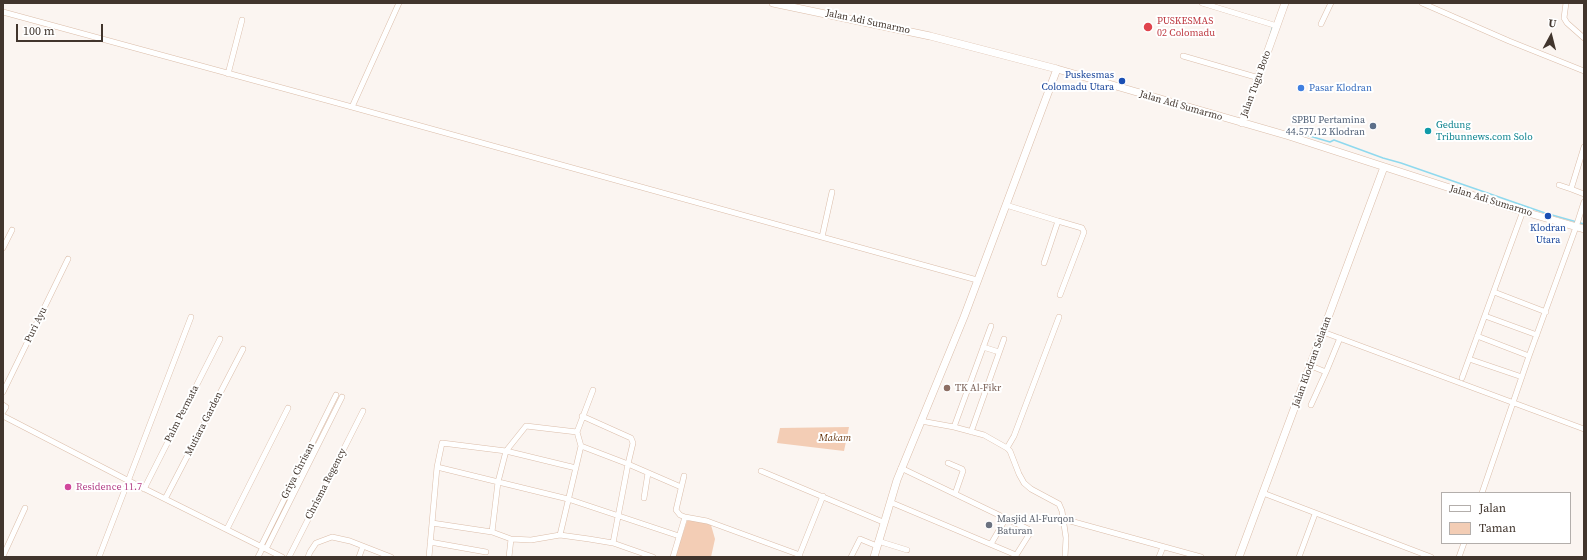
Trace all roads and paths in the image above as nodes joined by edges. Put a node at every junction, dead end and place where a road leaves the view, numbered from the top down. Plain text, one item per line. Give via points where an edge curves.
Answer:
1 (399, 3) edge
2 (773, 3) edge
3 (1202, 3) edge
4 (1285, 3) edge
5 (1330, 3) edge
6 (1422, 3) edge
7 (1566, 3) edge
8 (1428, 4) edge
9 (3, 12) edge
10 (242, 20) dead end
11 (1321, 24) dead end
12 (1274, 25) junction
13 (1584, 38) edge
14 (1183, 56) dead end
15 (1057, 69) junction
16 (1584, 71) edge
17 (228, 74) junction
18 (1259, 78) junction
19 (352, 107) junction
20 (1242, 124) junction
21 (1584, 147) edge
22 (1384, 167) junction
23 (1559, 185) dead end
24 (1571, 189) junction
25 (832, 192) dead end
26 (1584, 194) edge
27 (1584, 202) edge
28 (1006, 205) junction
29 (1523, 212) junction
30 (1058, 221) junction
31 (1579, 225) edge
32 (12, 230) dead end
33 (822, 237) junction
34 (3, 248) edge
35 (68, 259) dead end
36 (1044, 263) dead end
37 (977, 280) junction
38 (1494, 292) junction
39 (1060, 295) dead end
40 (1546, 312) junction
41 (1485, 316) junction
42 (191, 317) dead end
43 (1059, 317) dead end
44 (991, 326) dead end
45 (1323, 332) junction
46 (1537, 335) junction
47 (1477, 336) junction
48 (1340, 338) junction
49 (220, 339) dead end
50 (1004, 339) dead end
51 (983, 347) junction
52 (243, 349) dead end
53 (999, 352) junction
54 (1529, 356) junction
55 (1469, 359) junction
56 (1311, 366) junction
57 (1326, 372) junction
58 (1462, 378) dead end
59 (1522, 378) junction
60 (592, 390) dead end
61 (3, 392) edge
62 (336, 395) dead end
63 (342, 397) dead end
64 (1514, 403) junction
65 (3, 405) edge
66 (1311, 405) dead end
67 (288, 408) dead end
68 (363, 411) dead end
69 (3, 412) edge
70 (3, 416) edge
71 (582, 416) junction
72 (921, 421) junction
73 (954, 427) junction
74 (1584, 429) edge
75 (577, 432) junction
76 (971, 432) junction
77 (582, 446) junction
78 (1007, 448) junction
79 (506, 451) junction
80 (948, 463) dead end
81 (628, 464) junction
82 (437, 467) junction
83 (576, 468) junction
84 (901, 468) junction
85 (761, 471) dead end
86 (648, 473) junction
87 (684, 476) dead end
88 (129, 481) junction
89 (498, 482) junction
90 (681, 487) junction
91 (144, 489) junction
92 (1482, 492) edge
93 (955, 494) junction
94 (1264, 494) junction
95 (823, 496) junction
96 (644, 498) dead end
97 (165, 499) junction
98 (568, 499) junction
99 (890, 502) junction
100 (25, 508) dead end
101 (1315, 514) junction
102 (620, 515) junction
103 (685, 517) junction
104 (1006, 518) junction
105 (1063, 519) junction
106 (883, 522) junction
107 (432, 523) junction
108 (226, 529) junction
109 (492, 532) junction
110 (560, 535) junction
111 (679, 536) junction
112 (511, 539) junction
113 (430, 542) junction
114 (613, 543) junction
115 (878, 543) junction
116 (991, 544) junction
117 (1464, 544) edge
118 (362, 546) junction
119 (263, 547) junction
120 (1163, 547) junction
121 (907, 550) dead end
122 (486, 552) dead end
123 (379, 555) edge
124 (3, 556) edge
125 (799, 556) edge
126 (1016, 556) edge
127 (99, 557) edge
128 (258, 557) edge
129 (282, 557) edge
130 (289, 557) edge
131 (308, 557) edge
132 (360, 557) edge
133 (391, 557) edge
134 (429, 557) edge
135 (509, 557) edge
136 (653, 557) edge
137 (673, 557) edge
138 (851, 557) edge
139 (874, 557) edge
140 (1065, 557) edge
141 (1159, 557) edge
142 (1201, 557) edge
143 (1239, 557) edge
144 (1299, 557) edge
145 (1431, 557) edge
146 (1460, 557) edge

1 - 19 street
2 - 15 main road, Jalan Adi Sumarmo via 930,36
3 - 12 street
4 - 12 main road, Jalan Tugu Boto
5 - 11 street
6 - 8 street
7 - 13 street via 1564,18
8 - 16 street
9 - 17 street
10 - 17 street
12 - 18 main road, Jalan Tugu Boto via 1272,40
14 - 18 street
15 - 20 main road, Jalan Adi Sumarmo
15 - 28 main road
17 - 19 street
18 - 20 main road, Jalan Tugu Boto
19 - 33 street
20 - 22 main road, Jalan Adi Sumarmo
21 - 24 street
22 - 29 main road, Jalan Adi Sumarmo
22 - 45 main road, Jalan Klodran Selatan
23 - 24 street
24 - 26 street
25 - 33 street
27 - 31 street
28 - 30 street
28 - 37 main road
29 - 31 main road, Jalan Adi Sumarmo
29 - 38 street
30 - 36 street
30 - 39 street via 1082,228 1084,232
31 - 40 street
32 - 34 street
33 - 37 street
35 - 61 street, Puri Ayu
37 - 72 main road
38 - 40 street
38 - 41 street
40 - 46 street
41 - 46 street
41 - 47 street
42 - 88 street
43 - 78 street via 1014,436
44 - 51 street
45 - 48 street
45 - 56 main road, Jalan Klodran Selatan
46 - 54 street
47 - 54 street
47 - 55 street
48 - 57 street
48 - 64 street
49 - 91 street, Palm Permata
50 - 53 street
51 - 53 street
51 - 73 street
52 - 97 street, Mutiara Garden
53 - 76 street
54 - 59 street
55 - 58 street
55 - 59 street
56 - 57 street
56 - 94 main road, Jalan Klodran Selatan
57 - 66 street
59 - 64 street
60 - 71 street
62 - 119 street, Griya Chrisan
63 - 119 street
64 - 74 street
64 - 92 street
65 - 69 street via 6,407
67 - 108 street
68 - 130 street, Chrisma Regency
70 - 88 street
71 - 75 street
71 - 81 street via 631,438 633,443
72 - 73 street
72 - 84 main road
73 - 76 street
75 - 77 street
75 - 79 street via 526,426
76 - 78 street via 990,437
77 - 81 street
77 - 83 street
78 - 105 street via 1024,483 1031,490 1059,504
79 - 82 street via 442,443
79 - 83 street
79 - 89 street
80 - 93 street via 963,471
81 - 86 street
81 - 102 street
82 - 89 street
82 - 107 street
83 - 98 street
84 - 93 street
84 - 99 main road
85 - 95 street
86 - 90 street
86 - 96 street
87 - 90 street
88 - 91 street
88 - 127 street
89 - 98 street
89 - 109 street
90 - 103 street via 676,510
91 - 97 street
93 - 104 street
94 - 101 street
94 - 143 main road, Jalan Klodran Selatan
95 - 106 street
95 - 125 street
97 - 108 street
98 - 102 street
98 - 110 street
99 - 106 main road
99 - 116 street
100 - 124 street
101 - 144 street
101 - 145 street
102 - 111 street
102 - 114 street
103 - 111 street
103 - 125 street via 707,521
104 - 116 street
104 - 126 street via 1030,531
105 - 120 street
105 - 140 street
106 - 115 main road
107 - 109 street
107 - 113 street
108 - 119 street
109 - 112 street
110 - 112 street via 536,540
110 - 114 street
111 - 137 street
112 - 135 street
113 - 122 street
113 - 134 street
114 - 136 street
115 - 121 street
115 - 138 street via 861,539
115 - 139 main road
116 - 126 street
117 - 146 street
118 - 123 street
118 - 131 street via 338,538 328,538 316,543
118 - 132 street
119 - 128 street
119 - 129 street
120 - 141 street
120 - 142 street
123 - 133 street

